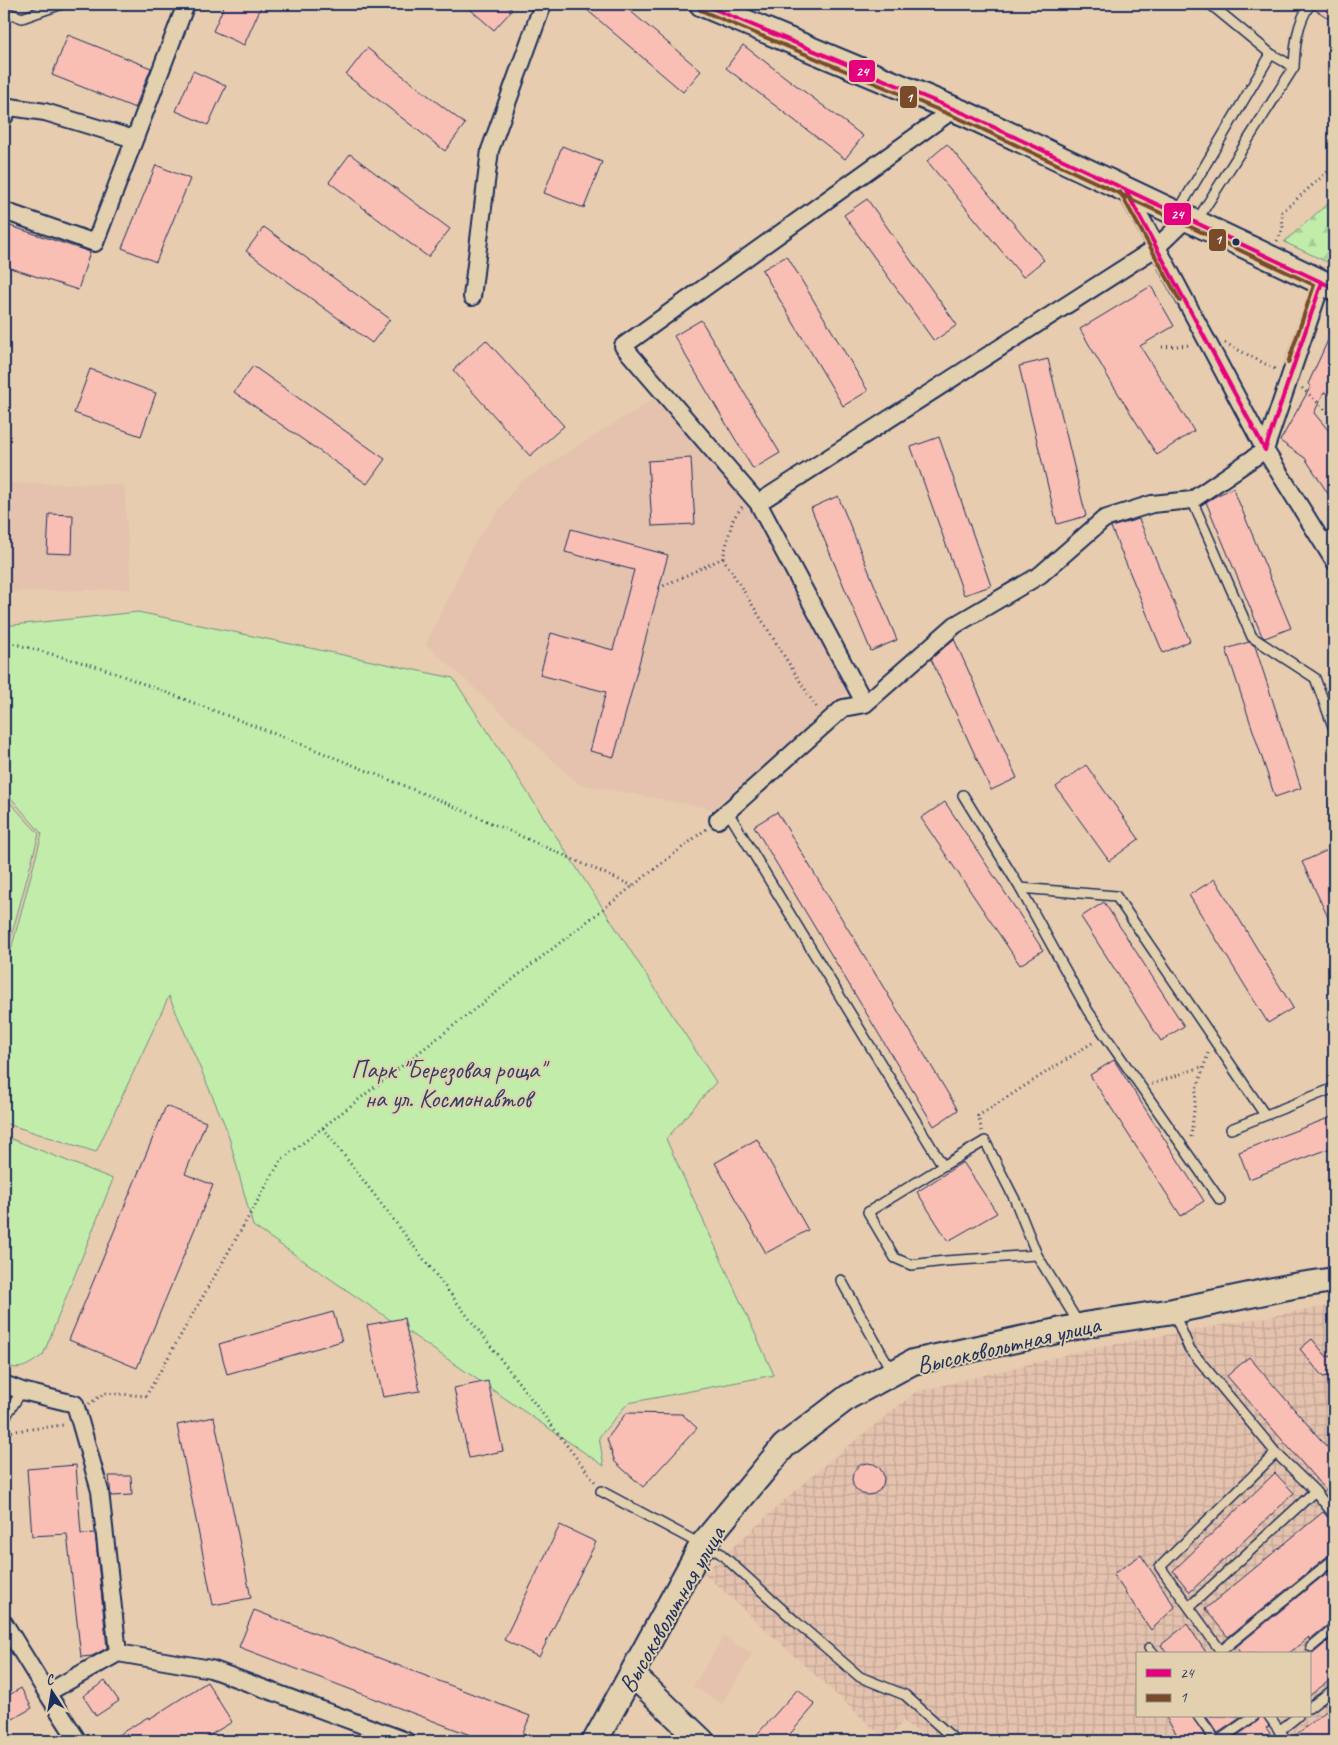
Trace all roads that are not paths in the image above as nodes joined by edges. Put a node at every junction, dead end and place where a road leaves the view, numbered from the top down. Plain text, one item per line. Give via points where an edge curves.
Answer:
1 (62, 4) edge
2 (186, 4) edge
3 (543, 4) edge
4 (702, 4) edge
5 (1210, 4) edge
6 (1310, 4) edge
7 (4, 10) edge
8 (1271, 54) junction
9 (1294, 68) junction
10 (954, 109) junction
11 (4, 117) edge
12 (134, 139) junction
13 (1125, 190) junction
14 (4, 211) edge
15 (1187, 218) junction
16 (1157, 247) junction
17 (1328, 285) edge
18 (472, 297) dead end
19 (1265, 450) junction
20 (1192, 500) junction
21 (758, 503) junction
22 (1328, 536) edge
23 (1334, 561) edge
24 (865, 704) junction
25 (1334, 729) edge
26 (962, 795) dead end
27 (723, 816) joint
28 (1020, 888) junction
29 (1334, 1088) edge
30 (1265, 1115) junction
31 (1231, 1129) dead end
32 (943, 1166) junction
33 (1220, 1200) dead end
34 (1037, 1255) junction
35 (841, 1280) dead end
36 (1334, 1280) edge
37 (1173, 1311) junction
38 (1080, 1326) junction
39 (892, 1373) junction
40 (4, 1384) edge
41 (22, 1391) junction
42 (4, 1419) edge
43 (1276, 1453) junction
44 (601, 1490) road end
45 (1314, 1491) junction
46 (1334, 1515) edge
47 (702, 1545) junction
48 (1334, 1559) edge
49 (1189, 1608) junction
50 (4, 1623) edge
51 (1334, 1628) edge
52 (1311, 1647) dead end
53 (1222, 1652) edge
54 (118, 1653) junction
55 (632, 1674) junction
56 (1334, 1689) edge
57 (46, 1694) junction
58 (1310, 1707) edge
59 (1200, 1718) edge
60 (1251, 1718) edge
61 (1270, 1718) edge
62 (1295, 1718) edge
63 (1279, 1731) junction
64 (398, 1740) edge
65 (78, 1741) edge
66 (595, 1741) edge
67 (702, 1741) edge
68 (956, 1741) edge
69 (1217, 1741) edge
70 (1287, 1741) edge

1 - 7 lane via 22,18
2 - 12 street
3 - 18 street via 490,150
4 - 10 main road
5 - 8 lane
6 - 9 lane via 1301,17
8 - 9 lane
8 - 15 lane
9 - 15 lane
10 - 13 main road
10 - 21 street via 623,346
11 - 12 street via 10,107 36,111
12 - 14 street via 95,243
13 - 15 main road
13 - 16 street
15 - 16 street
15 - 17 main road
16 - 19 street
16 - 21 street
17 - 19 street via 1290,377
19 - 20 street
19 - 22 street
20 - 24 street via 1152,504 1104,519 1040,575 955,625
20 - 25 lane via 1252,637 1315,678
21 - 24 street
22 - 23 street
24 - 27 street via 843,708
26 - 28 lane
27 - 32 lane
28 - 30 lane via 1116,896
28 - 33 lane via 1088,1011
29 - 30 lane
30 - 31 lane
32 - 34 lane via 985,1141 1015,1200
32 - 34 lane via 868,1212 895,1258 912,1265
34 - 38 lane
35 - 39 lane
36 - 37 main road, Высоковольтная улица
37 - 38 main road, Высоковольтная улица
37 - 43 lane via 1189,1348
38 - 39 main road, Высоковольтная улица via 913,1362
39 - 47 main road, Высоковольтная улица via 848,1397 784,1446
40 - 41 street
41 - 42 lane
41 - 54 street via 74,1404 100,1492
43 - 45 lane
43 - 49 lane via 1160,1567
44 - 47 lane
45 - 46 lane
45 - 49 lane
47 - 55 main road, Высоковольтная улица
47 - 68 lane via 720,1553 860,1677 905,1695
48 - 53 lane
49 - 53 lane
50 - 57 street
51 - 52 lane
54 - 57 street
54 - 64 street via 211,1669
55 - 66 main road, Высоковольтная улица
55 - 67 main road
56 - 58 lane
57 - 65 street
59 - 69 lane
60 - 69 lane
61 - 63 lane
62 - 63 lane
63 - 70 lane

